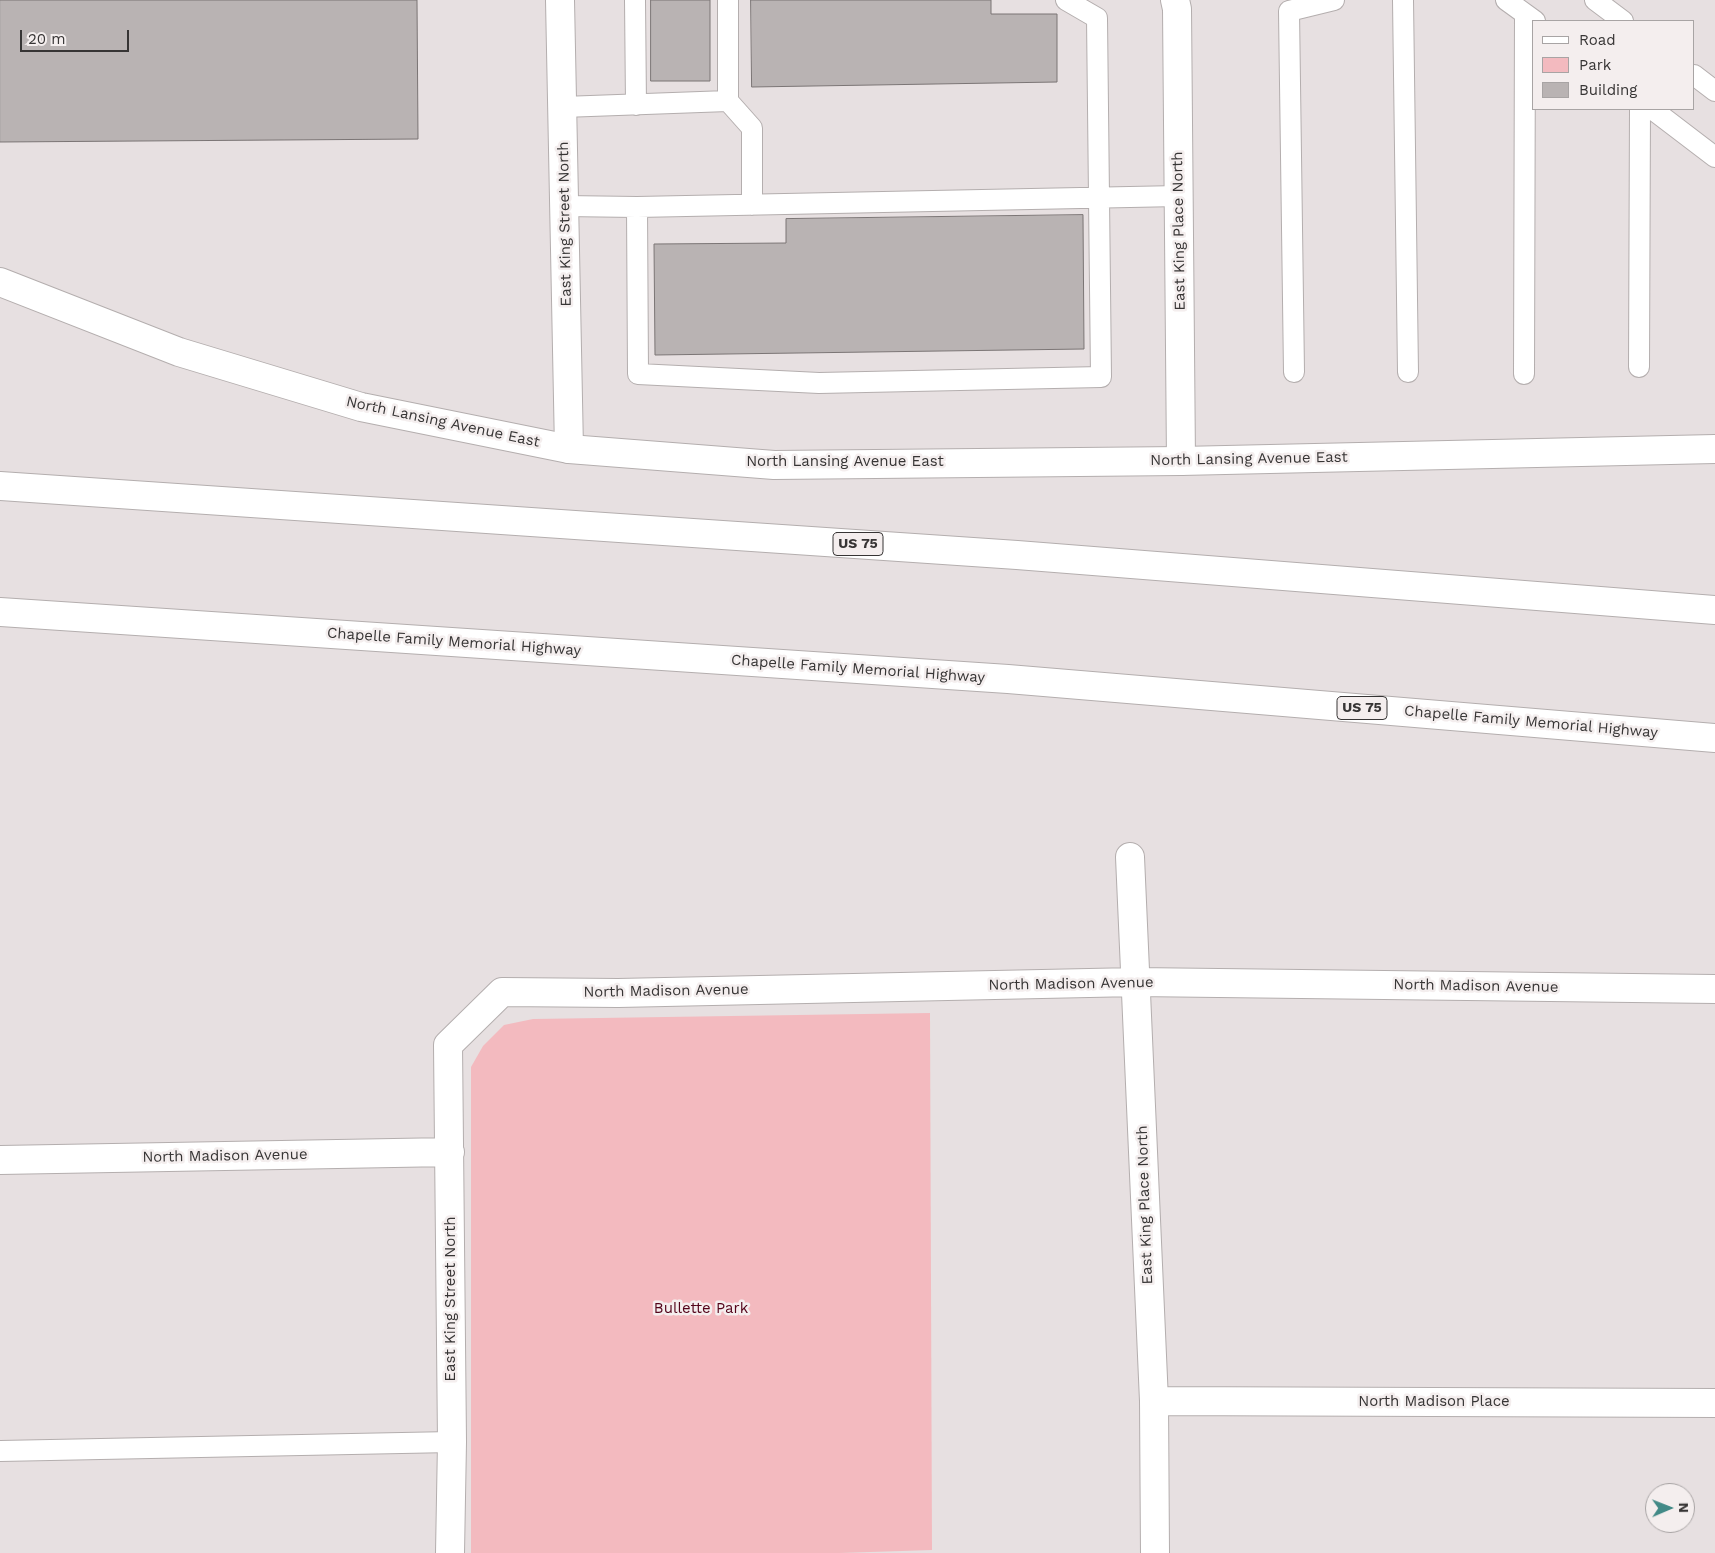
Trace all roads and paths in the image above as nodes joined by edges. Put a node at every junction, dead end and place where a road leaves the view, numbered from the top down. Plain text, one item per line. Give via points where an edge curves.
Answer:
1 (560, 0) edge
2 (635, 0) edge
3 (728, 0) edge
4 (1066, 0) edge
5 (1176, 0) edge
6 (1334, 0) edge
7 (1403, 0) edge
8 (1506, 0) edge
9 (1595, 0) edge
10 (1530, 18) edge
11 (1622, 20) edge
12 (1695, 76) edge
13 (1715, 91) edge
14 (728, 101) junction
15 (636, 105) junction
16 (563, 107) junction
17 (1640, 110) edge
18 (1653, 110) edge
19 (1715, 156) edge
20 (1179, 196) junction
21 (1099, 199) junction
22 (752, 205) junction
23 (564, 206) junction
24 (637, 207) junction
25 (0, 282) edge
26 (1639, 367) dead end
27 (1294, 372) dead end
28 (1408, 372) dead end
29 (1524, 374) dead end
30 (569, 449) junction
31 (1715, 449) edge
32 (1182, 461) junction
33 (0, 486) edge
34 (1715, 610) edge
35 (0, 612) edge
36 (1715, 738) edge
37 (1130, 857) dead end
38 (1136, 982) junction
39 (1715, 989) edge
40 (448, 1045) joint
41 (450, 1152) junction
42 (0, 1160) edge
43 (1154, 1401) junction
44 (1715, 1403) edge
45 (452, 1442) junction
46 (0, 1451) edge
47 (450, 1553) edge
48 (1156, 1553) edge

1 - 16 main road, East King Street North
2 - 15 lane
3 - 14 lane
4 - 21 lane via 1097,18
5 - 20 main road, East King Place North
6 - 27 lane via 1289,11
7 - 28 lane
8 - 10 lane
9 - 11 lane
10 - 29 lane
12 - 13 lane
14 - 15 lane
14 - 22 lane via 752,128
15 - 16 lane
16 - 23 main road, East King Street North
17 - 26 lane
18 - 19 lane
20 - 21 lane
20 - 32 main road, East King Place North
21 - 22 lane
21 - 24 lane via 1100,377 819,383 638,374
22 - 24 lane
23 - 24 lane
23 - 30 main road, East King Street North
25 - 30 main road, North Lansing Avenue East via 179,352 352,404
30 - 32 main road, North Lansing Avenue East via 774,464
31 - 32 main road, North Lansing Avenue East
33 - 34 main road, US 75 via 1018,555
35 - 36 main road, Chapelle Family Memorial Highway / US 75 via 1008,679
37 - 38 main road, East King Place North
38 - 39 main road, North Madison Avenue
38 - 40 main road, North Madison Avenue via 628,993 502,992
38 - 43 main road, East King Place North
40 - 41 main road, East King Street North
41 - 42 main road, North Madison Avenue
41 - 45 main road, East King Street North
43 - 44 main road, North Madison Place
43 - 48 main road, East King Place North
45 - 46 lane
45 - 47 main road, East King Street North

